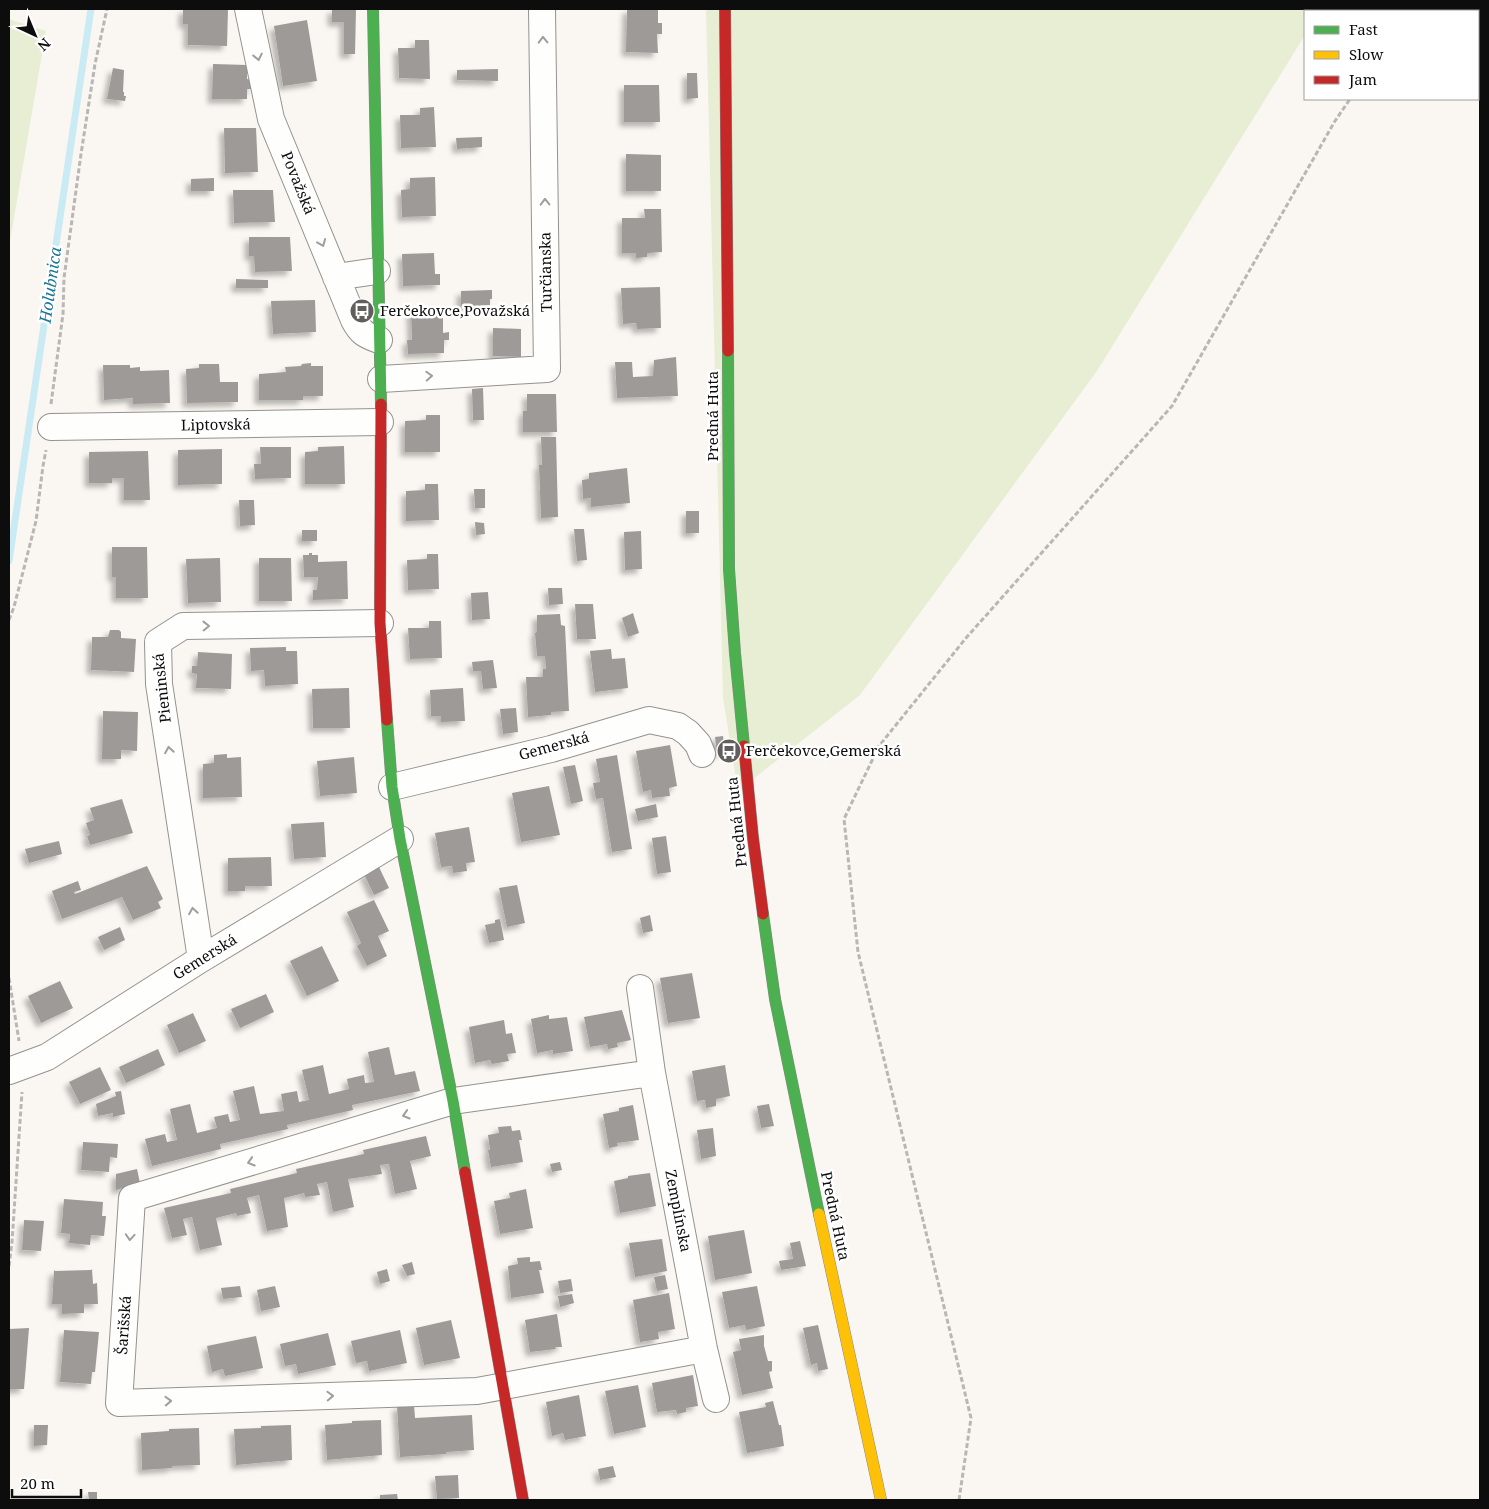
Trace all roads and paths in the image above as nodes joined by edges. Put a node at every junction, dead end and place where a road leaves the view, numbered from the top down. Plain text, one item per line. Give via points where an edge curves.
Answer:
1 (107, 9) edge
2 (248, 9) edge
3 (373, 9) edge
4 (542, 9) edge
5 (725, 9) edge
6 (1349, 100) edge
7 (377, 271) junction
8 (336, 277) junction
9 (379, 340) junction
10 (381, 379) junction
11 (380, 422) junction
12 (51, 427) junction
13 (9, 620) edge
14 (380, 623) junction
15 (702, 754) dead end
16 (392, 787) junction
17 (400, 839) junction
18 (201, 959) junction
19 (9, 978) edge
20 (640, 988) dead end
21 (16, 1068) edge
22 (652, 1073) junction
23 (453, 1101) junction
24 (9, 1266) edge
25 (704, 1349) junction
26 (503, 1387) junction
27 (716, 1399) dead end
28 (523, 1500) edge
29 (881, 1500) edge
30 (959, 1500) edge

1 - 12 path via 95,64 64,278 63,314 50,408
2 -> 8 street, Považská via 271,119
3 - 7 street
10 -> 4 street, Turčianska via 547,369
5 - 29 street, Predná Huta via 729,569 753,838 775,999
6 - 30 path via 1172,406 966,638 879,746 844,819 858,952 971,1418
7 - 8 street
7 - 9 street
8 - 9 street, Považská via 359,330
9 - 10 street
10 - 11 street
11 - 12 street, Liptovská
11 - 14 street
12 - 13 path via 36,521
14 - 16 street
18 -> 14 street, Pieninská via 159,684 158,642 183,626
15 - 16 street, Gemerská via 688,732 678,726 649,720
16 - 17 street
17 - 18 street, Gemerská
17 - 23 street
18 - 21 street, Gemerská via 47,1057
19 - 21 path via 16,1027
20 - 22 street, Zemplínska
21 - 24 path via 20,1106
22 - 23 street
22 - 25 street, Zemplínska
23 - 26 street
23 -> 26 street, Šarišská via 132,1198 119,1403 477,1391
25 - 26 street
25 - 27 street, Zemplínska
26 - 28 street

